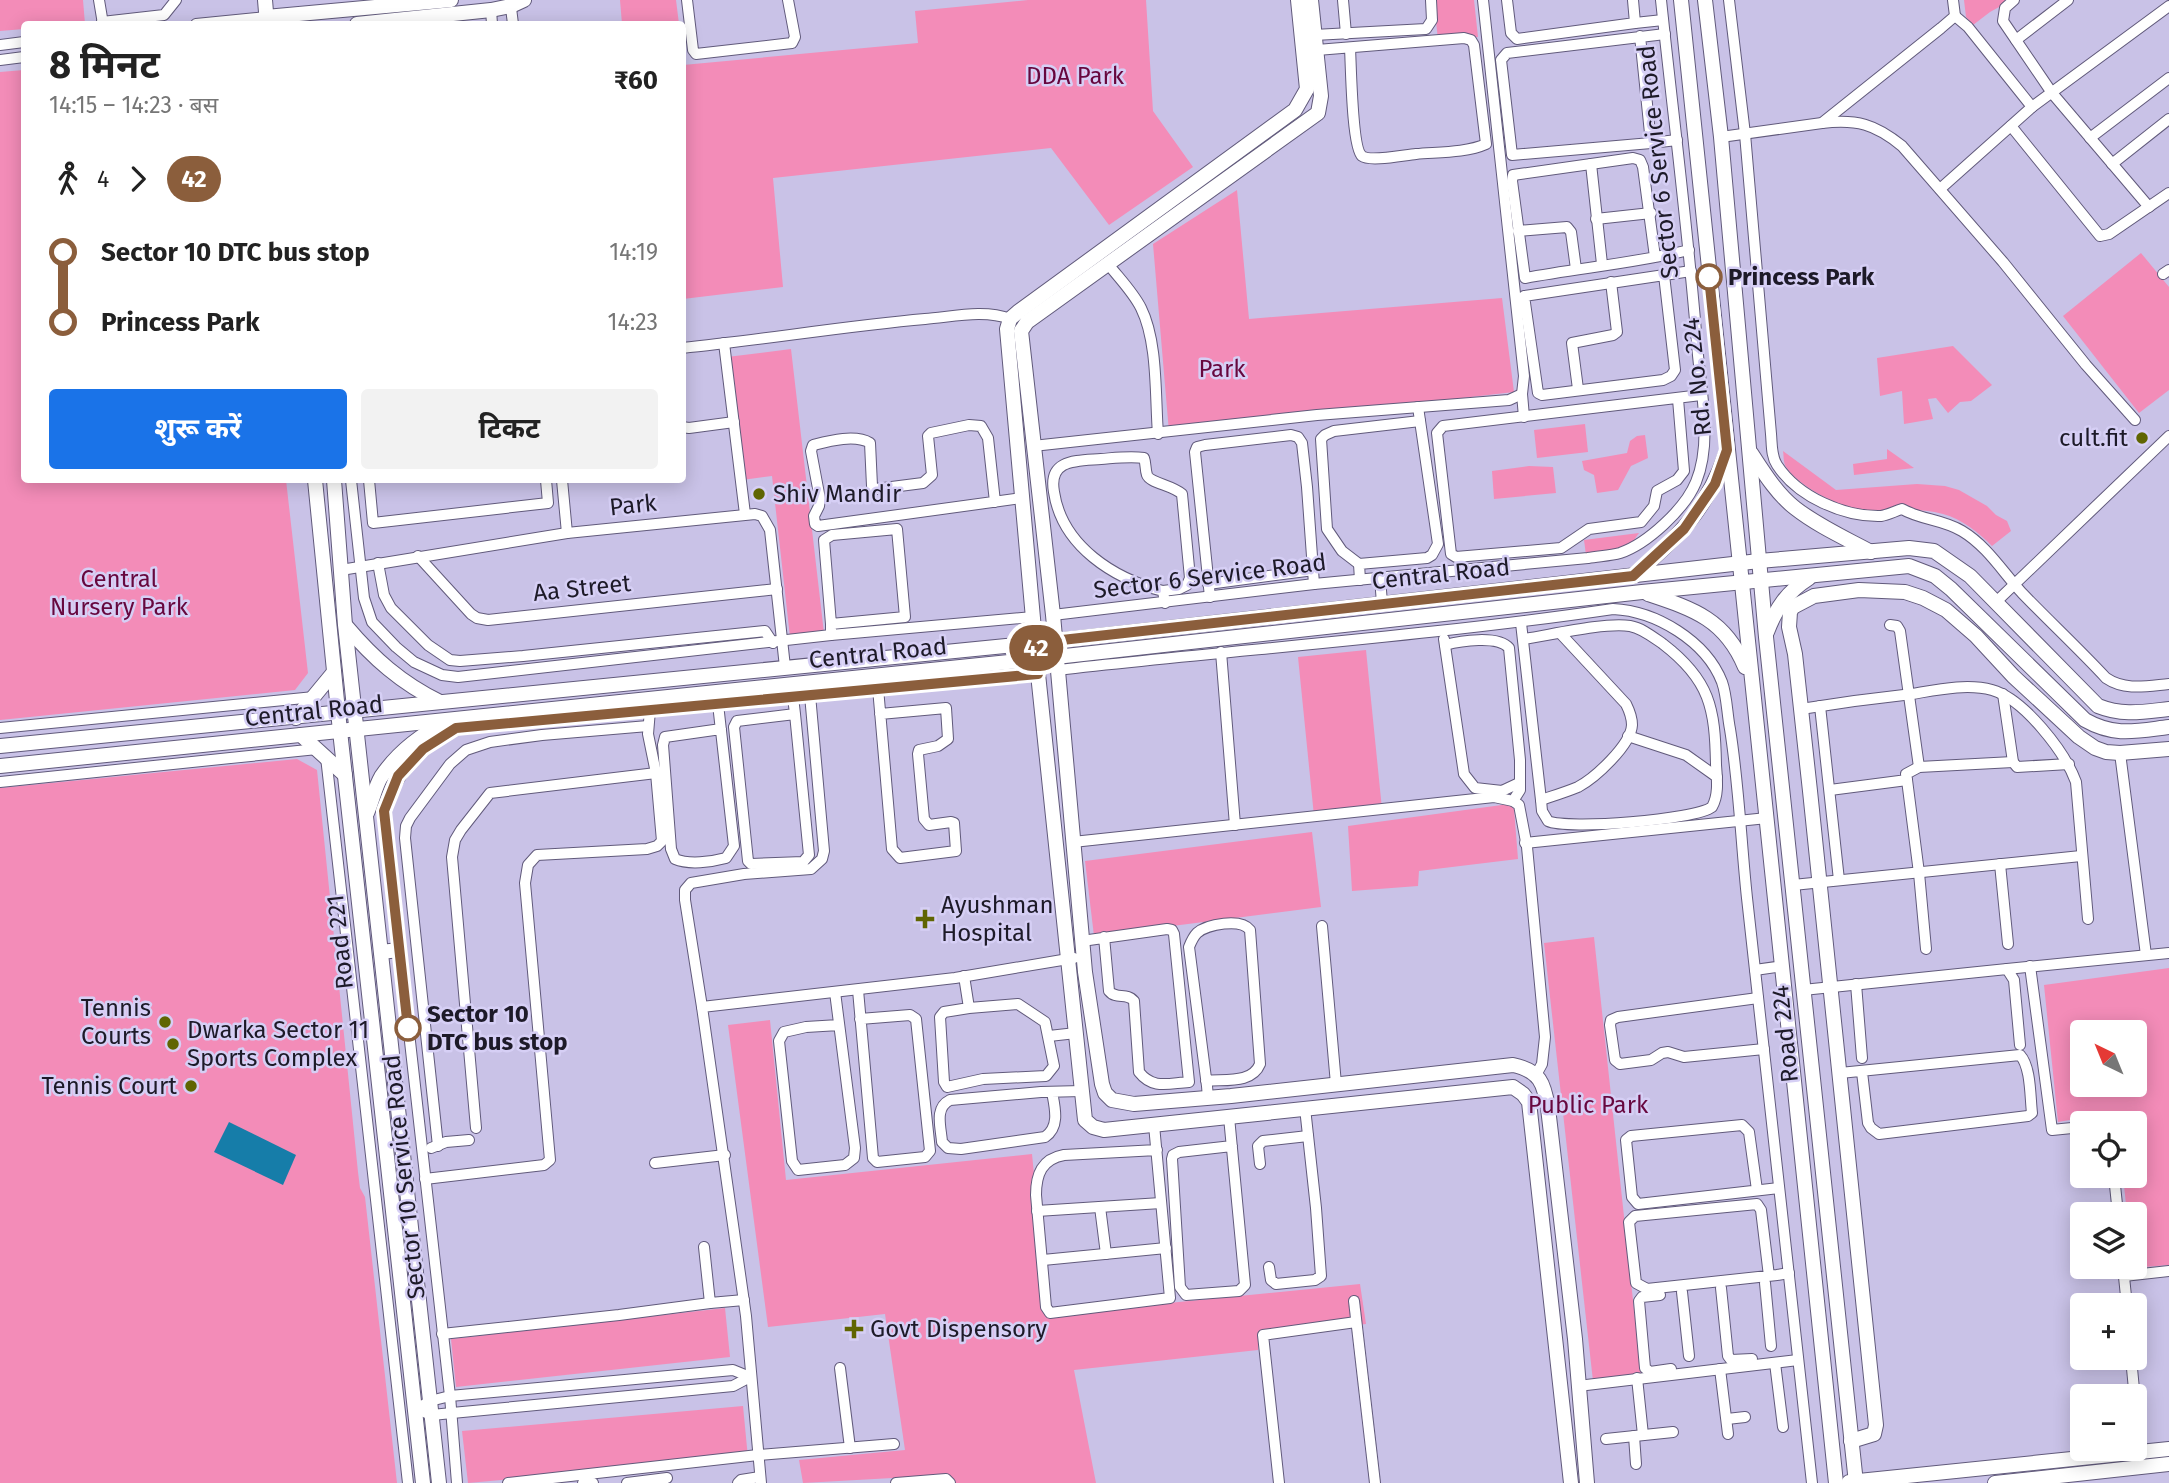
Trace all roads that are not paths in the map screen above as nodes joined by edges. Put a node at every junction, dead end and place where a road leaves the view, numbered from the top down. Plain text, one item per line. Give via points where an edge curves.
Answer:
1 (99, 0) edge
2 (176, 0) edge
3 (265, 0) edge
4 (282, 0) edge
5 (452, 0) edge
6 (687, 0) edge
7 (788, 0) edge
8 (1298, 0) edge
9 (1311, 0) edge
10 (1343, 0) edge
11 (1431, 0) edge
12 (1483, 0) edge
13 (1507, 0) edge
14 (1633, 0) edge
15 (1661, 0) edge
16 (1681, 0) edge
17 (1705, 0) edge
18 (1729, 0) edge
19 (1953, 0) edge
20 (2014, 0) edge
21 (2068, 0) edge
22 (515, 2) edge
23 (2169, 6) edge
24 (299, 7) edge
25 (1955, 16) junction
26 (491, 17) edge
27 (284, 20) edge
28 (1663, 20) junction
29 (103, 21) edge
30 (118, 21) edge
31 (267, 21) edge
32 (414, 21) edge
33 (513, 21) edge
34 (1635, 23) junction
35 (1346, 34) junction
36 (1665, 34) junction
37 (1314, 35) junction
38 (1640, 36) junction
39 (2016, 40) junction
40 (21, 42) edge
41 (0, 44) edge
42 (1350, 48) junction
43 (1317, 50) junction
44 (21, 57) edge
45 (0, 60) edge
46 (2169, 78) edge
47 (2052, 93) junction
48 (2032, 107) junction
49 (2169, 119) edge
50 (1822, 123) junction
51 (2011, 126) junction
52 (1745, 134) junction
53 (1721, 137) junction
54 (2090, 138) junction
55 (1677, 140) junction
56 (1651, 143) junction
57 (1591, 164) junction
58 (2112, 164) junction
59 (1940, 189) junction
60 (2169, 192) edge
61 (2149, 207) junction
62 (1651, 213) junction
63 (1596, 219) junction
64 (1518, 231) junction
65 (1689, 250) junction
66 (1655, 257) junction
67 (1108, 264) junction
68 (1602, 264) junction
69 (1576, 268) junction
70 (1691, 271) junction
71 (1664, 275) junction
72 (1519, 279) junction
73 (1611, 282) junction
74 (1520, 297) junction
75 (1010, 320) junction
76 (724, 343) junction
77 (686, 348) edge
78 (1578, 389) junction
79 (1522, 394) junction
80 (1701, 395) junction
81 (1678, 399) junction
82 (1419, 407) junction
83 (1524, 416) junction
84 (2134, 420) dead end
85 (1420, 421) junction
86 (734, 422) junction
87 (686, 428) edge
88 (1158, 434) junction
89 (2169, 436) edge
90 (1033, 446) junction
91 (1749, 449) junction
92 (1727, 450) junction
93 (314, 483) edge
94 (334, 483) edge
95 (351, 483) edge
96 (369, 483) edge
97 (546, 483) edge
98 (562, 483) edge
99 (1021, 498) junction
100 (995, 502) junction
101 (745, 514) junction
102 (567, 533) junction
103 (1871, 552) junction
104 (418, 556) junction
105 (1456, 557) junction
106 (1759, 561) junction
107 (378, 563) junction
108 (1359, 564) junction
109 (1740, 564) junction
110 (360, 565) junction
111 (341, 570) junction
112 (1314, 570) junction
113 (1457, 570) junction
114 (1633, 576) junction
115 (1813, 576) junction
116 (1380, 578) junction
117 (1360, 580) junction
118 (1760, 581) junction
119 (1741, 583) junction
120 (2014, 583) junction
121 (1208, 584) junction
122 (1314, 584) junction
123 (777, 589) junction
124 (1642, 592) junction
125 (1164, 597) junction
126 (1210, 597) junction
127 (1996, 602) junction
128 (1382, 603) junction
129 (1053, 615) junction
130 (905, 617) junction
131 (1033, 617) junction
132 (1521, 622) junction
133 (345, 625) junction
134 (1890, 625) dead end
135 (831, 629) junction
136 (906, 630) junction
137 (1374, 630) junction
138 (1442, 630) junction
139 (1560, 633) junction
140 (1766, 637) junction
141 (1524, 639) junction
142 (1055, 641) junction
143 (778, 642) junction
144 (1035, 643) junction
145 (1445, 645) junction
146 (1221, 652) junction
147 (554, 653) junction
148 (1795, 654) junction
149 (1768, 657) junction
150 (1057, 664) junction
151 (1037, 666) junction
152 (555, 667) junction
153 (785, 667) junction
154 (334, 672) junction
155 (1751, 681) junction
156 (2169, 684) edge
157 (878, 688) junction
158 (557, 690) junction
159 (1910, 694) junction
160 (2003, 694) junction
161 (810, 695) junction
162 (314, 697) junction
163 (793, 697) junction
164 (2063, 698) junction
165 (440, 702) junction
166 (718, 704) junction
167 (1820, 706) junction
168 (1801, 709) junction
169 (2169, 709) edge
170 (650, 710) junction
171 (2050, 710) junction
172 (579, 711) junction
173 (356, 712) junction
174 (338, 714) junction
175 (795, 714) junction
176 (880, 714) junction
177 (296, 718) junction
178 (452, 719) junction
179 (2036, 724) junction
180 (648, 726) junction
181 (2169, 727) edge
182 (0, 728) edge
183 (721, 729) junction
184 (358, 730) junction
185 (340, 731) junction
186 (301, 735) junction
187 (1628, 736) junction
188 (0, 746) edge
189 (2169, 749) edge
190 (321, 753) junction
191 (2120, 754) junction
192 (2013, 762) junction
193 (2069, 764) junction
194 (0, 766) edge
195 (1919, 767) junction
196 (656, 773) junction
197 (345, 775) junction
198 (1717, 777) junction
199 (1907, 780) junction
200 (0, 782) edge
201 (1519, 783) junction
202 (1830, 790) junction
203 (1738, 796) junction
204 (1716, 797) junction
205 (1541, 800) junction
206 (1513, 801) junction
207 (366, 817) junction
208 (1768, 818) junction
209 (1740, 821) junction
210 (1235, 825) junction
211 (1073, 842) junction
212 (1525, 843) junction
213 (2081, 856) junction
214 (2000, 864) junction
215 (1919, 873) junction
216 (1839, 880) junction
217 (1819, 882) junction
218 (1793, 886) junction
219 (2088, 919) dead end
220 (1322, 926) dead end
221 (1104, 937) junction
222 (1082, 941) junction
223 (2008, 944) dead end
224 (1926, 949) dead end
225 (400, 950) junction
226 (381, 952) junction
227 (2169, 953) edge
228 (2147, 955) junction
229 (1083, 956) junction
230 (1068, 959) junction
231 (1783, 966) junction
232 (2030, 966) junction
233 (2007, 969) junction
234 (1755, 970) junction
235 (964, 976) junction
236 (1856, 984) junction
237 (1830, 987) junction
238 (858, 990) junction
239 (1803, 990) junction
240 (835, 992) junction
241 (1758, 998) junction
242 (369, 999) junction
243 (353, 1000) junction
244 (702, 1007) junction
245 (969, 1008) junction
246 (860, 1019) junction
247 (839, 1025) junction
248 (1076, 1033) junction
249 (1049, 1036) junction
250 (1764, 1049) junction
251 (2021, 1051) junction
252 (2043, 1052) junction
253 (1862, 1058) dead end
254 (1862, 1072) junction
255 (1840, 1073) junction
256 (1536, 1075) junction
257 (1206, 1081) junction
258 (1189, 1082) junction
259 (1336, 1084) junction
260 (1082, 1091) junction
261 (1052, 1092) junction
262 (1208, 1098) junction
263 (1192, 1099) junction
264 (1305, 1108) junction
265 (1229, 1117) junction
266 (1154, 1125) junction
267 (476, 1128) dead end
268 (2070, 1128) edge
269 (1308, 1136) junction
270 (469, 1140) dead end
271 (438, 1146) junction
272 (1232, 1146) junction
273 (1157, 1150) junction
274 (422, 1151) junction
275 (725, 1155) junction
276 (655, 1163) dead end
277 (1260, 1164) dead end
278 (425, 1180) junction
279 (1779, 1188) junction
280 (1757, 1189) junction
281 (1161, 1203) junction
282 (1100, 1207) junction
283 (1037, 1211) junction
284 (704, 1247) dead end
285 (1166, 1248) junction
286 (1106, 1254) junction
287 (1043, 1260) junction
288 (1269, 1267) dead end
289 (2147, 1271) edge
290 (2169, 1271) edge
291 (1789, 1277) junction
292 (1767, 1279) junction
293 (1721, 1288) junction
294 (1682, 1292) junction
295 (744, 1300) junction
296 (1354, 1301) dead end
297 (710, 1303) junction
298 (1356, 1322) junction
299 (442, 1334) junction
300 (1770, 1346) dead end
301 (1689, 1356) dead end
302 (1762, 1359) dead end
303 (1798, 1360) junction
304 (1775, 1363) junction
305 (840, 1368) dead end
306 (1671, 1369) dead end
307 (1720, 1369) junction
308 (750, 1377) junction
309 (1637, 1378) junction
310 (1578, 1386) junction
311 (450, 1396) junction
312 (431, 1408) junction
313 (415, 1410) junction
314 (452, 1413) junction
315 (1745, 1417) dead end
316 (1727, 1419) junction
317 (1783, 1427) dead end
318 (1673, 1432) dead end
319 (1728, 1434) dead end
320 (1638, 1435) junction
321 (1606, 1439) dead end
322 (1851, 1441) junction
323 (894, 1444) dead end
324 (850, 1448) junction
325 (2169, 1449) edge
326 (2147, 1451) edge
327 (758, 1455) junction
328 (2070, 1460) edge
329 (1636, 1464) dead end
330 (2169, 1464) edge
331 (606, 1477) edge
332 (667, 1478) dead end
333 (761, 1480) edge
334 (912, 1482) edge
335 (408, 1483) edge
336 (423, 1483) edge
337 (439, 1483) edge
338 (457, 1483) edge
339 (508, 1483) edge
340 (583, 1483) edge
341 (593, 1483) edge
342 (627, 1483) edge
343 (738, 1483) edge
344 (896, 1483) edge
345 (950, 1483) edge
346 (1279, 1483) edge
347 (1375, 1483) edge
348 (1572, 1483) edge
349 (1587, 1483) edge
350 (1812, 1483) edge
351 (1836, 1483) edge
352 (1852, 1483) edge
353 (1995, 1483) edge

1 - 29 street
2 - 30 street via 164,15
3 - 31 main road
4 - 27 main road
5 - 24 main road
6 - 7 street via 696,54 792,43 795,37
8 - 75 main road via 1307,89 1295,110
9 - 37 main road
10 - 35 street
11 - 35 street via 1432,20 1426,29
12 - 72 street
13 - 34 street via 1511,33 1517,39
14 - 34 street
15 - 28 street, Sector 6 Service Road
16 - 92 main road, Rd. No. 224
17 - 53 main road, Rd. No. 224
18 - 52 street
19 - 25 street
20 - 39 street via 2005,9 2003,21
21 - 39 street
22 - 26 main road
22 - 33 street
23 - 47 street
24 - 27 main road
25 - 48 street
25 - 50 street
26 - 32 main road
27 - 31 main road
28 - 34 street
28 - 36 street, Sector 6 Service Road
35 - 37 street
36 - 38 street
36 - 55 street, Sector 6 Service Road
37 - 43 main road
38 - 56 street
38 - 56 street via 1503,56 1510,151 1514,156
39 - 47 street
40 - 41 street
42 - 42 street via 1471,40 1486,144 1392,157 1361,155 1354,134
42 - 43 street
43 - 67 main road via 1318,113
44 - 45 street
46 - 54 street
47 - 48 street
47 - 54 street
48 - 51 street
49 - 58 street
50 - 52 street
50 - 59 street via 1851,121 1886,133
51 - 59 street
51 - 61 street via 2100,236
52 - 53 street
52 - 120 street via 1770,434 1778,466 1806,493 1845,512 1884,516 1902,509 1961,531 1993,557
53 - 91 main road, Rd. No. 224
54 - 58 street
55 - 56 street
55 - 65 street, Sector 6 Service Road
57 - 62 street via 1640,160
57 - 63 street
57 - 64 street via 1513,175
58 - 61 street
59 - 84 street
60 - 61 street
62 - 63 street
62 - 66 street
63 - 68 street
64 - 69 street via 1567,227
64 - 72 street
65 - 66 street
65 - 70 street, Sector 6 Service Road
66 - 68 street
67 - 88 street via 1139,304 1147,325
67 - 90 main road via 1021,331
68 - 69 street
69 - 72 street
70 - 71 street
70 - 80 street, Sector 6 Service Road
71 - 73 street
71 - 78 street via 1675,370 1671,376
72 - 74 street
73 - 74 street
73 - 78 street via 1617,332 1572,343
74 - 78 street via 1535,389 1542,395
74 - 79 street
75 - 76 street via 992,314 961,316
75 - 99 main road via 1006,329
76 - 77 street
76 - 86 street
79 - 82 street via 1509,400
79 - 83 street
80 - 81 street
80 - 113 street, Sector 6 Service Road via 1703,456 1696,483 1682,504 1642,543 1588,558
81 - 83 street
81 - 105 street via 1684,471 1657,491 1654,506 1641,522 1589,529 1561,548
82 - 85 street
82 - 88 street
83 - 105 street via 1438,429 1451,554
85 - 108 street via 1438,544 1427,558
85 - 108 street via 1334,431 1321,439 1327,528 1342,551
86 - 87 street
86 - 101 street
88 - 90 street
89 - 120 street
90 - 129 main road
91 - 103 main road via 1769,481 1794,508
91 - 106 main road, Rd. No. 224
92 - 109 main road, Rd. No. 224
92 - 114 main road via 1715,484 1684,529
93 - 154 main road, Road 221
94 - 111 main road, Road 221
95 - 110 street
96 - 97 street via 373,523 548,503
98 - 102 street
99 - 100 street
99 - 131 main road
100 - 100 street via 818,526 814,516 820,499 811,451 813,445 830,441 863,439 872,450 872,486 876,489 923,483 932,475 931,433 981,426 988,438
101 - 102 street, Park
101 - 123 street via 762,516 771,530
102 - 104 street, Park
103 - 106 main road, Central Road
103 - 127 main road, Central Road via 1934,551 1970,576
104 - 107 street, Park
104 - 123 street, Aa Street via 471,614 488,620
105 - 113 street
106 - 109 main road, Central Road
106 - 118 main road, Rd. No. 224
107 - 110 street, Park
107 - 147 street via 391,608 443,657 460,661
108 - 117 street
109 - 114 main road, Central Road
109 - 119 main road, Rd. No. 224
110 - 111 street, Park
110 - 152 street via 372,622 426,670 458,677
111 - 133 main road, Road 221
112 - 121 street
112 - 121 street via 1298,437 1205,445 1195,452
112 - 122 street
113 - 116 street, Sector 6 Service Road
114 - 128 main road, Central Road
115 - 118 main road, Central Road
115 - 140 main road via 1788,593
115 - 164 main road, Central Road via 1909,566 1935,576
116 - 117 street, Sector 6 Service Road
116 - 128 street
117 - 122 street, Sector 6 Service Road
118 - 119 main road, Central Road
118 - 140 main road, Road 224
119 - 124 main road, Central Road
119 - 155 main road, Road 224
120 - 127 street
120 - 156 street via 2117,686
121 - 126 street
122 - 126 street, Sector 6 Service Road
123 - 143 street
124 - 137 main road, Central Road
124 - 155 main road via 1695,610 1716,625 1739,653
125 - 125 street via 1129,581 1072,537 1056,505 1053,488 1058,467 1075,461 1144,458 1152,481 1182,494 1190,578
125 - 126 street, Sector 6 Service Road
125 - 129 street, Sector 6 Service Road
127 - 169 main road, Central Road via 2098,706 2131,713
128 - 142 main road, Central Road
129 - 142 main road
130 - 135 street
130 - 135 street via 897,529 832,535 824,540
130 - 136 street
131 - 136 street
131 - 144 main road
132 - 138 street
132 - 141 street
132 - 203 street via 1630,610 1693,642 1723,683
133 - 165 main road via 391,673
133 - 173 main road, Road 221
134 - 159 street via 1900,631
135 - 136 street
135 - 143 street
137 - 138 street
137 - 146 street
137 - 150 main road, Central Road
138 - 145 street
139 - 141 street
139 - 187 street via 1626,704 1632,725
139 - 198 street via 1633,626 1684,662 1701,682 1712,710
140 - 149 main road, Road 224
141 - 205 street
142 - 144 main road, Central Road
142 - 150 main road
143 - 147 street via 765,631
143 - 152 street
143 - 153 street
144 - 151 main road
144 - 153 main road, Central Road
145 - 201 street via 1464,774 1475,788 1502,791
145 - 201 street via 1492,640 1508,648
146 - 150 street
146 - 210 street
147 - 152 street
148 - 149 main road
148 - 168 main road
148 - 171 main road via 1790,612 1803,601 1859,590 1905,592 1946,610
149 - 218 main road, Road 224
150 - 151 main road, Central Road
150 - 211 main road
151 - 157 street, Sector 10 Service Road
151 - 172 main road, Central Road
151 - 230 main road
152 - 158 street
153 - 158 main road, Central Road
154 - 162 main road
154 - 174 main road, Road 221
155 - 208 main road, Road 224
157 - 161 street, Sector 10 Service Road
157 - 176 street
158 - 165 main road, Central Road
159 - 160 street via 1983,688
159 - 167 street
159 - 195 street
160 - 179 street
160 - 192 street
161 - 163 street, Sector 10 Service Road
161 - 244 street via 822,859 811,869 744,874 691,883 685,890
162 - 177 main road
162 - 182 street
163 - 166 street, Sector 10 Service Road
163 - 175 street
164 - 171 street
164 - 181 main road, Central Road via 2102,730
165 - 173 main road, Central Road
166 - 170 street, Sector 10 Service Road
166 - 183 street
167 - 168 street
167 - 202 street
168 - 217 main road
170 - 172 street, Sector 10 Service Road
170 - 180 street
171 - 179 street
171 - 191 main road via 2095,748
172 - 178 main road, Central Road
172 - 225 street, Sector 10 Service Road via 456,728 423,749 398,776 384,811
173 - 174 main road, Central Road
173 - 184 main road, Road 221
174 - 177 main road, Central Road
174 - 185 main road, Road 221
175 - 175 street via 809,855 803,862 751,864 734,727 737,721
176 - 176 street via 895,855 956,851 954,823 929,825 924,819 918,754 948,739 946,708
177 - 188 main road, Central Road
178 - 184 main road, Central Road
178 - 207 main road via 404,749 380,778
179 - 193 street
180 - 196 street
180 - 271 street via 542,734 466,750 410,818 405,838
183 - 183 street via 734,846 726,858 682,862 671,849 665,737
184 - 185 main road, Central Road
184 - 207 main road, Road 221
185 - 186 main road, Central Road
185 - 197 main road, Road 221
186 - 190 main road
186 - 194 main road, Central Road
187 - 198 street via 1686,755
187 - 205 street via 1591,778
189 - 191 main road
190 - 197 main road
190 - 200 street
190 - 243 street
191 - 228 street
192 - 193 street via 2017,767
192 - 195 street
193 - 213 street via 2076,782
195 - 199 street via 1906,774
196 - 267 street via 490,793 455,840 452,857
196 - 278 street via 663,836 657,846 537,855 528,865 525,883 550,1160 544,1165
197 - 242 main road, Road 221
198 - 204 street
199 - 202 street
199 - 215 street
201 - 206 street
202 - 216 street
203 - 204 street
203 - 209 street
204 - 205 street via 1712,807 1699,814 1567,825 1548,821
206 - 210 street via 1494,797
206 - 212 street via 1519,805
207 - 226 main road, Road 221
208 - 209 street
208 - 231 main road, Road 224
209 - 212 street
209 - 234 street
210 - 211 street
211 - 222 main road
212 - 256 street via 1545,1037
213 - 214 street
213 - 219 street
214 - 215 street
214 - 223 street
215 - 216 street
215 - 224 street
216 - 217 street
217 - 218 street
217 - 237 main road
218 - 239 main road, Road 224
220 - 259 street
221 - 222 street
221 - 258 street via 1109,991 1134,1001 1139,1072 1154,1085
221 - 258 street via 1167,929 1174,934
222 - 229 main road
225 - 226 main road
225 - 274 street, Sector 10 Service Road
226 - 312 main road, Road 221
227 - 228 street
228 - 232 street
229 - 230 street
229 - 263 main road via 1105,1093 1119,1103
230 - 235 street
230 - 248 main road
231 - 234 street
231 - 351 main road, Road 224
232 - 233 street
232 - 252 street
233 - 236 street
233 - 251 street via 2014,980
234 - 241 street
235 - 238 street
235 - 245 street
236 - 237 street
236 - 253 street
237 - 239 street
237 - 255 main road
238 - 240 street
238 - 246 street
239 - 322 main road, Road 224
240 - 244 street
240 - 247 street
241 - 250 street
241 - 250 street via 1618,1017 1609,1026 1615,1060 1620,1064 1651,1060 1668,1052 1684,1057
242 - 243 main road
242 - 313 main road, Road 221
243 - 335 street
244 - 275 street
245 - 249 street via 1018,1004 1045,1023
245 - 249 street via 944,1012 940,1017 947,1087 983,1079 1046,1076 1054,1066
246 - 246 street via 916,1018 930,1152 925,1157 877,1162 873,1158
247 - 247 street via 855,1158 845,1165 798,1170 792,1161 779,1041 784,1032
248 - 249 street
248 - 260 main road
250 - 279 street
251 - 252 street
251 - 254 street
251 - 254 street via 2031,1115 1875,1132 1868,1123
252 - 268 street via 2052,1130
254 - 255 street
255 - 322 main road via 1876,1425 1874,1434
256 - 259 main road via 1513,1065
256 - 310 main road via 1542,1081 1548,1108
257 - 257 street via 1247,1078 1260,1064 1250,930 1237,922 1203,929 1189,947
257 - 262 street
258 - 263 street
259 - 262 main road
260 - 261 street
260 - 266 main road via 1085,1120 1093,1127
261 - 261 street via 944,1102 939,1111 942,1142 961,1149 1045,1138 1056,1119
262 - 263 main road
264 - 265 main road
264 - 269 street
264 - 348 main road via 1513,1087 1528,1102
265 - 266 main road
265 - 272 street
266 - 273 street
269 - 277 street via 1263,1141 1258,1146
269 - 288 street via 1321,1276 1276,1284
270 - 271 street
271 - 274 street
272 - 272 street via 1173,1155 1180,1287 1186,1295 1239,1291 1245,1285
273 - 281 street
273 - 283 street via 1049,1159 1038,1175
274 - 278 street, Sector 10 Service Road
275 - 276 street
275 - 295 street
278 - 299 street, Sector 10 Service Road
279 - 280 street
279 - 291 street
280 - 280 street via 1749,1132 1742,1125 1626,1140 1635,1203
281 - 282 street
281 - 285 street
282 - 283 street
282 - 286 street
283 - 287 street
284 - 297 street
285 - 286 street
285 - 287 street via 1168,1299 1053,1314 1046,1307
286 - 287 street
289 - 290 street
291 - 292 street
291 - 303 street
292 - 292 street via 1757,1204 1635,1216 1629,1222 1636,1283 1642,1288
292 - 293 street
292 - 300 street
293 - 294 street
293 - 302 street via 1728,1356 1731,1360
294 - 301 street
294 - 306 street via 1639,1301 1646,1370
295 - 297 street
295 - 308 street
296 - 298 street
297 - 299 street
298 - 346 street via 1263,1335
298 - 347 street
299 - 311 street, Sector 10 Service Road
303 - 304 street
303 - 350 street
304 - 307 street
304 - 317 street
305 - 324 street
307 - 309 street
307 - 316 street
308 - 311 street via 733,1370
308 - 314 street via 733,1386
308 - 327 street
309 - 310 street
309 - 320 street
310 - 349 main road
311 - 312 street
311 - 314 street, Sector 10 Service Road
312 - 313 street
312 - 314 street
312 - 337 main road, Road 221
313 - 336 main road, Road 221
314 - 338 street, Sector 10 Service Road
315 - 316 street
316 - 319 street
318 - 320 street
320 - 321 street
320 - 329 street
322 - 352 main road, Road 224
323 - 324 street
324 - 327 street
325 - 326 main road
327 - 331 street
327 - 333 street
328 - 352 main road
330 - 353 main road
331 - 339 street
332 - 342 street
333 - 343 street
334 - 344 street
334 - 345 street via 946,1479
340 - 341 street

